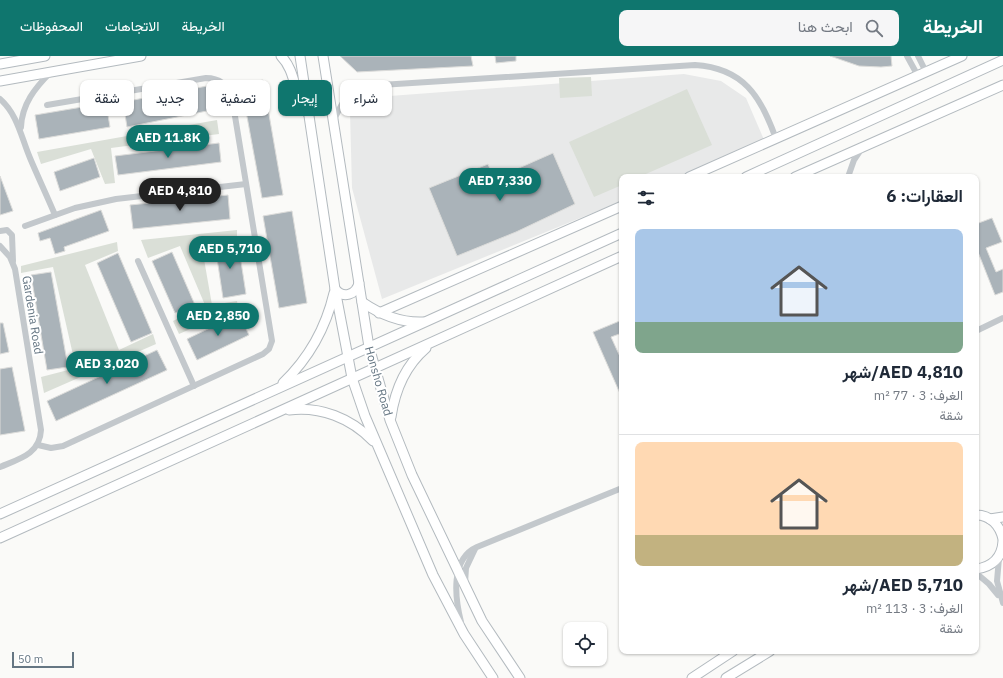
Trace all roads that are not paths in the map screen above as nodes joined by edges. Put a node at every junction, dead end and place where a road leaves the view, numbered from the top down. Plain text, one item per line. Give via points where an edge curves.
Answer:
1 (45, 56) edge
2 (141, 56) edge
3 (281, 56) edge
4 (300, 56) edge
5 (323, 56) edge
6 (907, 56) edge
7 (918, 56) edge
8 (962, 56) edge
9 (1003, 60) edge
10 (0, 64) edge
11 (50, 73) junction
12 (922, 74) junction
13 (293, 80) edge
14 (304, 80) edge
15 (0, 81) edge
16 (1003, 85) edge
17 (0, 99) edge
18 (47, 105) dead end
19 (309, 116) edge
20 (334, 121) junction
21 (20, 130) junction
22 (776, 139) junction
23 (864, 146) junction
24 (696, 174) edge
25 (753, 174) edge
26 (802, 174) edge
27 (849, 174) edge
28 (246, 184) junction
29 (619, 207) edge
30 (55, 215) junction
31 (25, 226) dead end
32 (0, 231) edge
33 (619, 234) edge
34 (0, 246) edge
35 (619, 257) edge
36 (138, 261) dead end
37 (13, 263) junction
38 (359, 283) junction
39 (334, 289) junction
40 (362, 302) junction
41 (379, 313) junction
42 (1003, 318) edge
43 (426, 322) junction
44 (979, 330) edge
45 (432, 342) junction
46 (369, 347) junction
47 (346, 358) junction
48 (374, 368) junction
49 (352, 378) junction
50 (194, 386) junction
51 (278, 388) junction
52 (284, 410) junction
53 (390, 420) junction
54 (38, 445) junction
55 (377, 445) junction
56 (0, 467) edge
57 (619, 489) edge
58 (0, 514) edge
59 (979, 515) edge
60 (1003, 517) edge
61 (990, 519) junction
62 (0, 538) edge
63 (1003, 540) edge
64 (477, 547) junction
65 (1002, 551) edge
66 (979, 568) edge
67 (458, 570) junction
68 (979, 576) edge
69 (465, 585) junction
70 (1002, 600) edge
71 (464, 634) junction
72 (728, 654) edge
73 (765, 654) edge
74 (493, 678) edge
75 (520, 678) edge
76 (692, 678) edge
77 (726, 678) edge

1 - 10 street
2 - 11 street
3 - 13 street via 290,67
4 - 14 street, Honsho Road
5 - 20 street, Honsho Road
6 - 12 street
7 - 12 street
8 - 12 street
9 - 25 street
11 - 15 street
11 - 21 street via 28,100
12 - 22 street
16 - 23 street
17 - 21 street via 12,112
18 - 28 street via 206,78 220,81 226,85 232,98
19 - 39 street, Honsho Road
20 - 22 street via 347,95 352,90 365,86 695,65 721,69 745,83 764,108
20 - 38 street, Honsho Road
21 - 30 street
22 - 24 street
23 - 26 street
23 - 27 street via 854,160
28 - 30 street via 116,199
28 - 50 street via 271,345 263,354
29 - 41 street
30 - 31 street
32 - 37 street, Gardenia Road via 8,230 12,235
33 - 43 street
34 - 37 street, Gardenia Road
35 - 45 street
36 - 50 street
37 - 54 street, Gardenia Road via 41,423 41,438
38 - 39 street via 356,290 349,295 341,294
38 - 40 street, Honsho Road
39 - 47 street, Honsho Road
39 - 51 street via 329,312 315,343 298,367
40 - 41 street
40 - 46 street, Honsho Road
41 - 43 street via 402,321
42 - 44 street
43 - 46 street
45 - 48 street
45 - 53 street via 403,376 392,405
46 - 47 street
46 - 48 street, Honsho Road
47 - 49 street, Honsho Road
47 - 51 street
48 - 49 street
48 - 53 street, Honsho Road
49 - 52 street
49 - 55 street, Honsho Road via 364,416
50 - 54 street via 63,446 51,448
51 - 58 street
52 - 55 street via 310,409 335,415 358,427
52 - 62 street
53 - 67 street, Honsho Road via 412,475
54 - 56 street via 27,455
55 - 71 street, Honsho Road via 433,575
57 - 64 street
59 - 61 street
60 - 61 street
61 - 63 street via 997,524
63 - 65 street
64 - 67 street via 466,553
64 - 69 street via 466,568
65 - 66 street via 986,567
65 - 70 street via 997,577
67 - 69 street, Honsho Road
67 - 71 street via 458,609
68 - 70 street
69 - 75 street, Honsho Road via 482,621
71 - 74 street, Honsho Road
72 - 76 street
73 - 77 street

